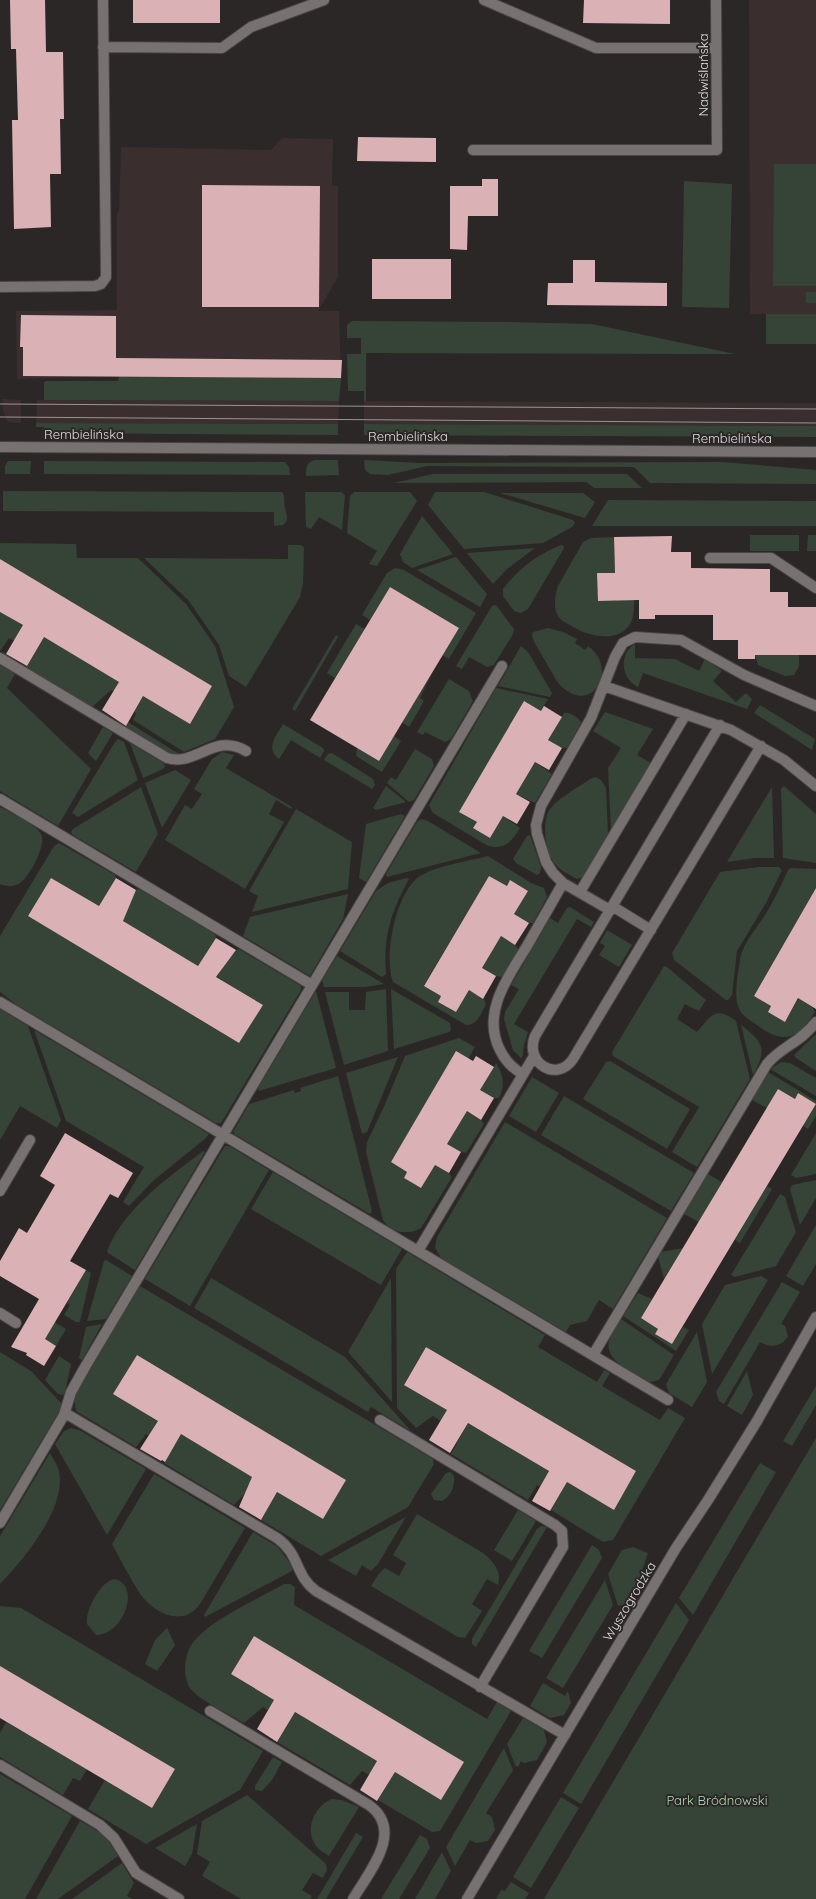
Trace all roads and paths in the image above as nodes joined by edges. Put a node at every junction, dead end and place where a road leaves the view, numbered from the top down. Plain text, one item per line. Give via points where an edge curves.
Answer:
1 (103, 0) edge
2 (324, 0) edge
3 (484, 0) edge
4 (716, 0) edge
5 (103, 47) junction
6 (716, 48) junction
7 (473, 150) dead end
8 (0, 287) edge
9 (0, 447) edge
10 (816, 452) edge
11 (710, 558) dead end
12 (816, 588) edge
13 (0, 658) edge
14 (502, 666) dead end
15 (604, 686) junction
16 (816, 706) edge
17 (686, 714) junction
18 (720, 726) junction
19 (761, 746) junction
20 (246, 751) dead end
21 (816, 786) edge
22 (0, 799) edge
23 (563, 882) junction
24 (580, 892) junction
25 (611, 908) junction
26 (651, 930) junction
27 (312, 985) junction
28 (0, 1002) edge
29 (816, 1022) edge
30 (534, 1056) junction
31 (523, 1074) junction
32 (223, 1135) junction
33 (30, 1140) dead end
34 (0, 1191) edge
35 (418, 1251) junction
36 (0, 1313) edge
37 (816, 1317) edge
38 (16, 1323) dead end
39 (592, 1355) junction
40 (668, 1400) dead end
41 (65, 1413) junction
42 (380, 1420) dead end
43 (0, 1523) edge
44 (480, 1687) junction
45 (210, 1711) dead end
46 (565, 1735) junction
47 (0, 1765) edge
48 (178, 1899) edge
49 (353, 1899) edge
50 (467, 1899) edge

1 - 5 street
2 - 5 street via 251,26 222,48
3 - 6 street via 596,48
4 - 6 street, Nadwiślańska
5 - 8 street via 106,277 96,286
6 - 7 street, Nadwiślańska via 717,150
9 - 10 street, Rembielińska
11 - 12 street via 771,558
13 - 20 street via 167,758 181,760 220,745 237,746
14 - 27 street
15 - 16 street via 617,652 626,641 635,637 675,638 708,653 744,675
15 - 17 street
15 - 23 street via 587,726 537,817 537,832 546,862
17 - 18 street
17 - 24 street
18 - 19 street
18 - 25 street
19 - 21 street
19 - 26 street
22 - 27 street
23 - 24 street
23 - 31 street via 495,1006 493,1028 498,1046 509,1063
24 - 25 street
25 - 26 street
25 - 30 street via 535,1036 532,1047
26 - 30 street via 569,1065 561,1069 549,1069 541,1065
27 - 32 street
28 - 32 street
29 - 39 street via 802,1038 777,1053 767,1064
30 - 31 street
31 - 35 street
32 - 35 street
32 - 41 street via 73,1386
33 - 34 street
35 - 39 street
36 - 38 street
37 - 46 street, Wyszogrodzka via 757,1421 676,1548
39 - 40 street
41 - 43 street
41 - 44 street via 277,1538 291,1551 303,1578 316,1591
42 - 44 street via 556,1524 562,1531 563,1547
44 - 46 street
45 - 49 street via 369,1805 378,1813 386,1829 384,1844
46 - 50 street, Wyszogrodzka
47 - 48 street via 100,1825 114,1838 136,1873

